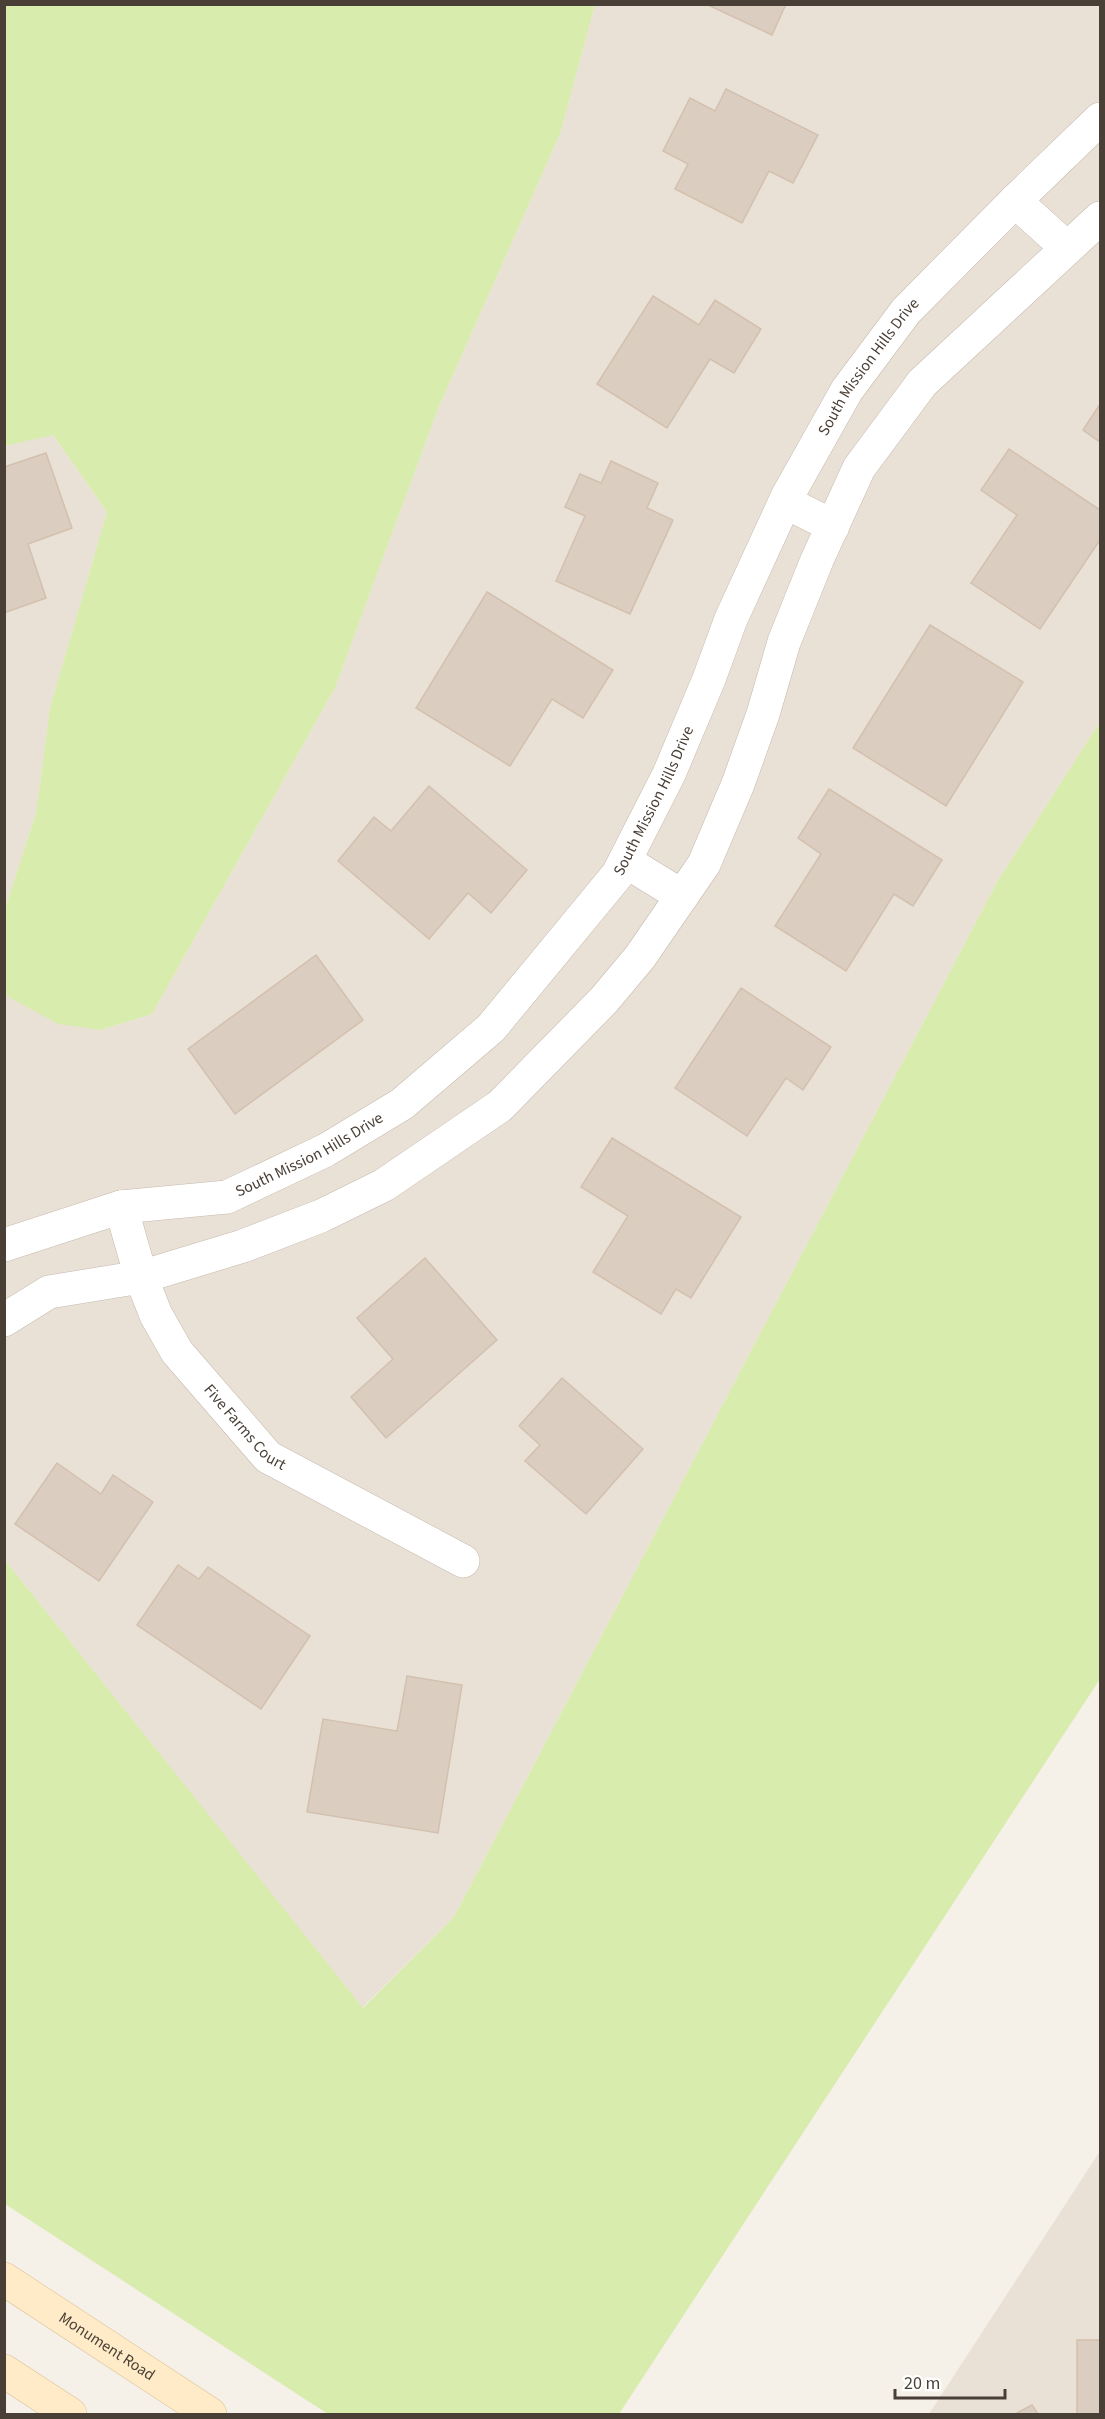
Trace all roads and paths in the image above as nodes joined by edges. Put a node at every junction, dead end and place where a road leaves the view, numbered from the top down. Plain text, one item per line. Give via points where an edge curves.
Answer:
1 (1101, 119) edge
2 (1015, 201) junction
3 (1101, 218) edge
4 (1067, 248) junction
5 (785, 501) junction
6 (833, 526) junction
7 (625, 861) junction
8 (682, 896) junction
9 (121, 1207) junction
10 (4, 1245) edge
11 (141, 1277) junction
12 (4, 1320) edge
13 (463, 1561) dead end
14 (4, 2279) edge
15 (4, 2371) edge
16 (70, 2415) edge
17 (210, 2415) edge

1 - 2 street, South Mission Hills Drive
2 - 4 street
2 - 5 street, South Mission Hills Drive via 906,311 847,390
3 - 4 street
4 - 6 street via 922,383 860,468
5 - 6 street
5 - 7 street, South Mission Hills Drive via 731,619 669,774
6 - 8 street via 784,642 738,784 704,864
7 - 8 street
7 - 9 street, South Mission Hills Drive via 491,1028 402,1104 326,1150 227,1197
8 - 11 street via 604,1000 500,1106 384,1185 321,1216 243,1246
9 - 10 street, South Mission Hills Drive
9 - 11 street, Five Farms Court
11 - 12 street via 49,1292
11 - 13 street, Five Farms Court via 177,1352 268,1457
14 - 17 street, Monument Road
15 - 16 street

